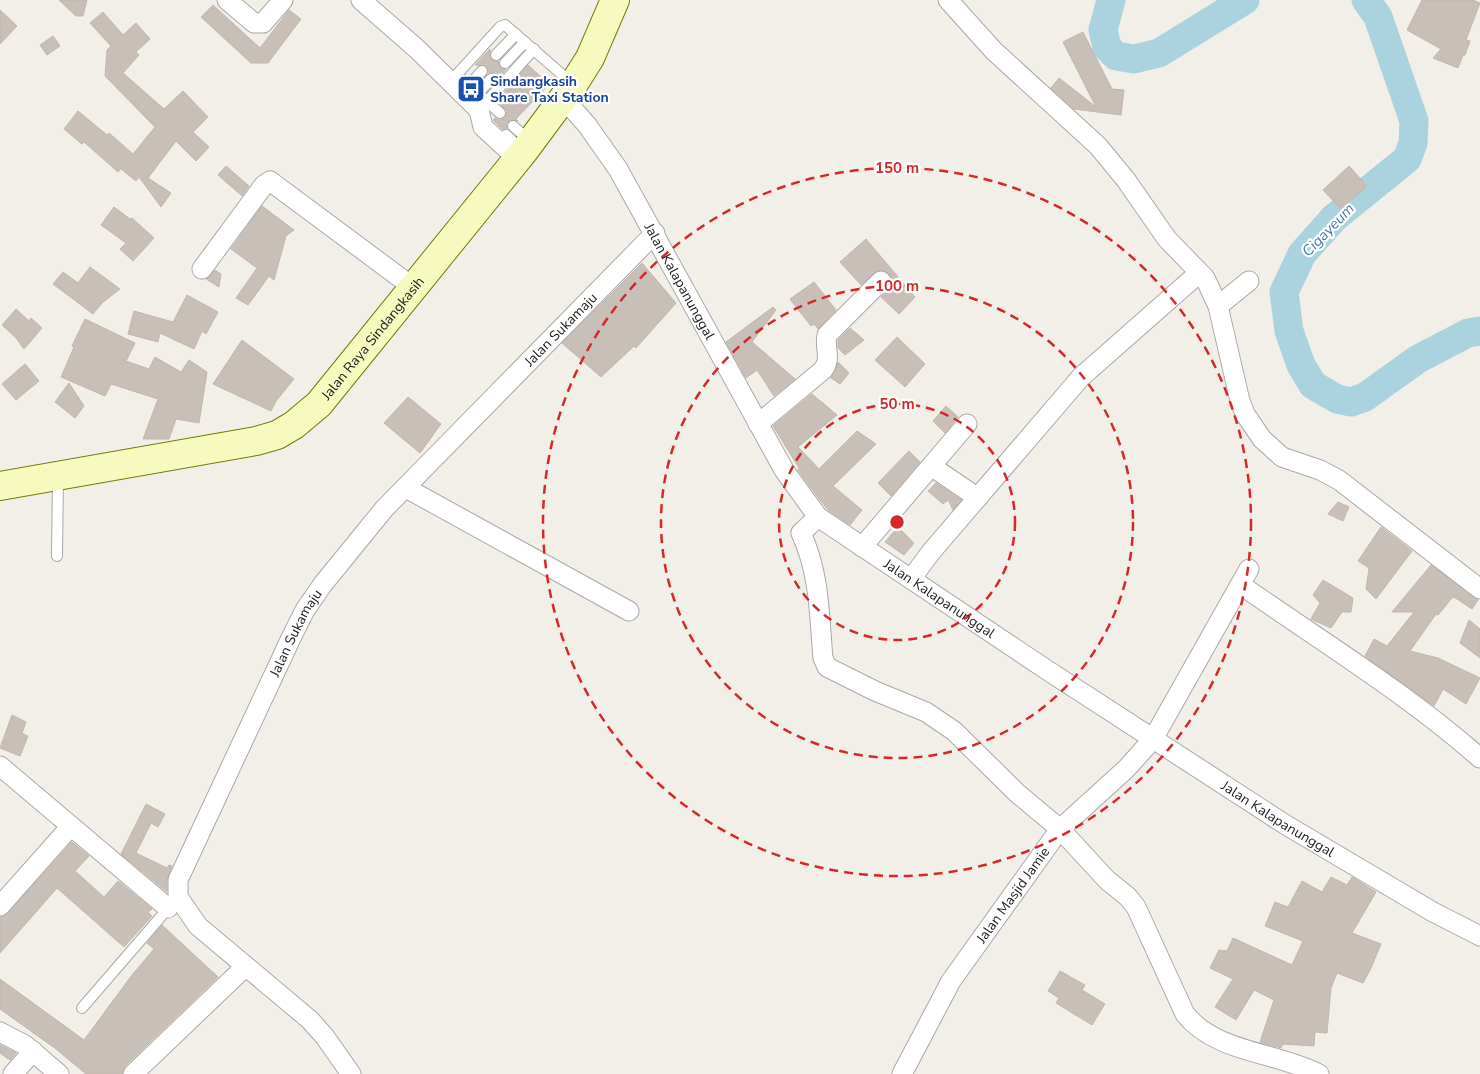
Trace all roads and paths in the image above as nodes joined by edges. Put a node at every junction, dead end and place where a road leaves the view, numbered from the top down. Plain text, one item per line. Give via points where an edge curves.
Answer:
1 (226, 0) edge
2 (283, 0) edge
3 (361, 0) edge
4 (615, 0) edge
5 (948, 0) edge
6 (516, 34) junction
7 (525, 42) junction
8 (534, 49) junction
9 (496, 55) dead end
10 (505, 63) dead end
11 (482, 71) dead end
12 (491, 79) dead end
13 (568, 92) junction
14 (469, 93) junction
15 (500, 113) dead end
16 (519, 142) junction
17 (655, 233) junction
18 (202, 269) dead end
19 (1199, 273) junction
20 (881, 281) dead end
21 (1249, 281) dead end
22 (414, 288) junction
23 (1218, 306) junction
24 (758, 424) junction
25 (967, 424) dead end
26 (931, 466) junction
27 (58, 475) junction
28 (0, 486) edge
29 (406, 488) junction
30 (978, 498) junction
31 (808, 525) junction
32 (862, 547) junction
33 (57, 556) dead end
34 (911, 579) junction
35 (1480, 589) edge
36 (629, 611) dead end
37 (1152, 739) junction
38 (1480, 758) edge
39 (0, 766) edge
40 (71, 826) junction
41 (1060, 829) junction
42 (173, 902) junction
43 (0, 906) edge
44 (1480, 936) edge
45 (246, 967) junction
46 (82, 1008) dead end
47 (0, 1032) edge
48 (33, 1051) junction
49 (13, 1074) edge
50 (59, 1074) edge
51 (133, 1074) edge
52 (351, 1074) edge
53 (902, 1074) edge
54 (1319, 1074) edge

1 - 2 street via 259,24
3 - 14 street
4 - 13 main road, Jalan Raya Sindangkasih via 590,58
5 - 19 street via 994,51 1098,146 1167,239
6 - 7 lane
6 - 9 lane
6 - 14 lane via 507,26 500,27
7 - 8 lane
7 - 10 lane
8 - 13 lane
8 - 14 lane
11 - 14 lane
12 - 14 lane
13 - 16 main road, Jalan Raya Sindangkasih
13 - 17 street, Jalan Kalapanunggal via 618,168
14 - 15 lane
14 - 16 street via 483,127
16 - 22 main road, Jalan Raya Sindangkasih
17 - 24 street, Jalan Kalapanunggal
17 - 29 street, Jalan Sukamaju
18 - 22 street via 270,181
19 - 23 street via 1209,284
19 - 30 street via 1081,377
20 - 24 street via 827,335 828,364 823,370
21 - 23 street
22 - 27 main road, Jalan Raya Sindangkasih via 319,404 277,435 233,447
23 - 35 street via 1240,400 1250,422 1268,446 1282,457 1340,480
24 - 31 street, Jalan Kalapanunggal via 784,470
25 - 26 street
26 - 30 street
26 - 32 street
27 - 28 main road, Jalan Raya Sindangkasih
27 - 33 lane
29 - 36 street
29 - 42 street, Jalan Sukamaju via 358,540 305,610 178,880
30 - 34 street
31 - 32 street, Jalan Kalapanunggal
31 - 41 street via 818,589 823,658 827,667 937,718
32 - 34 street, Jalan Kalapanunggal
34 - 37 street, Jalan Kalapanunggal
37 - 38 street, Jalan Masjid Jamie via 1245,577 1451,732
37 - 41 street, Jalan Masjid Jamie via 1126,769
37 - 44 street, Jalan Kalapanunggal via 1286,825 1433,912
39 - 40 street
40 - 42 street
40 - 43 street
41 - 53 street, Jalan Masjid Jamie via 951,981
41 - 54 street via 1136,907 1180,1006 1194,1026 1214,1038
42 - 45 street
42 - 46 lane
45 - 51 street
45 - 52 street via 310,1020
47 - 48 street
48 - 49 street
48 - 50 street

